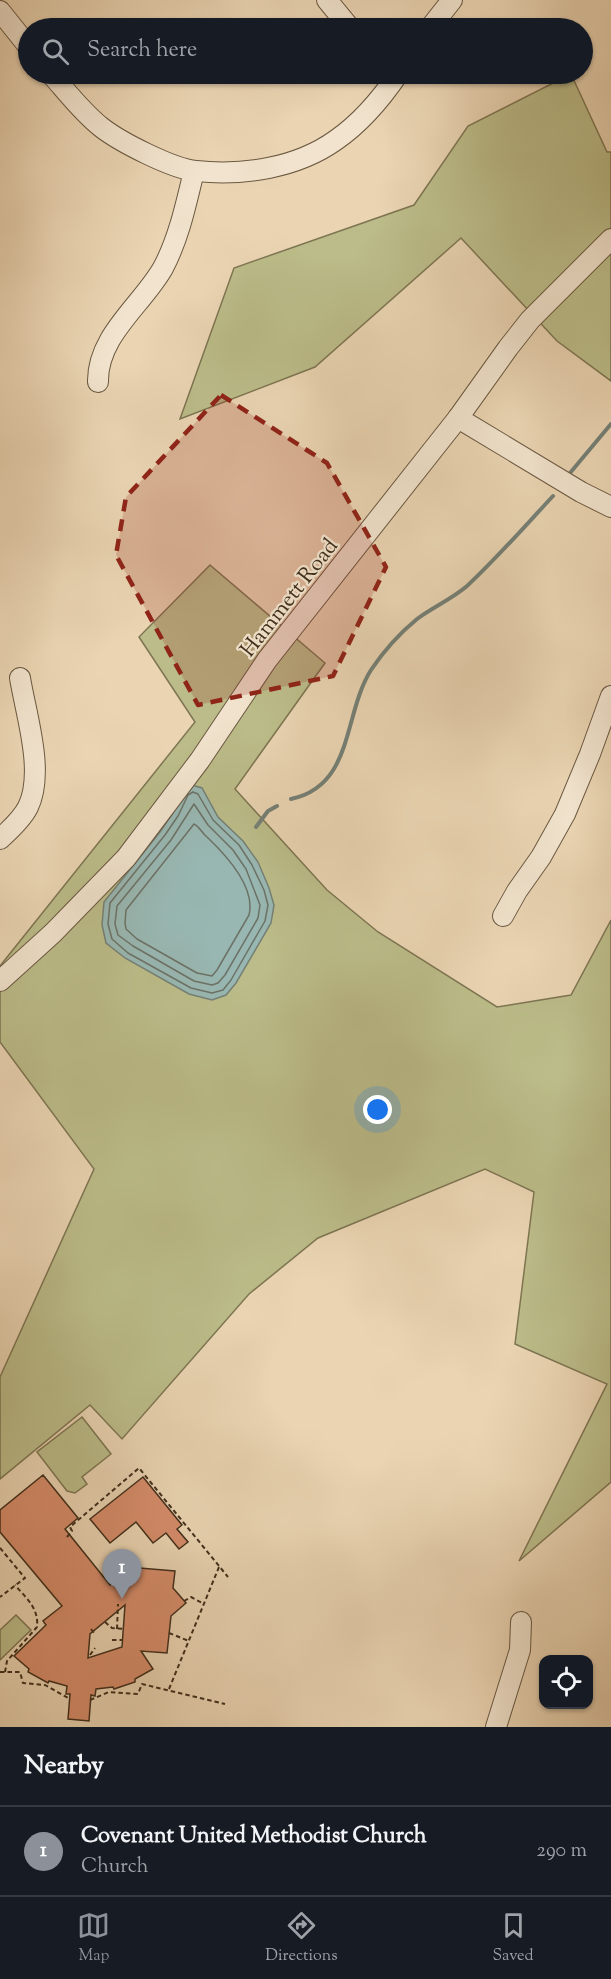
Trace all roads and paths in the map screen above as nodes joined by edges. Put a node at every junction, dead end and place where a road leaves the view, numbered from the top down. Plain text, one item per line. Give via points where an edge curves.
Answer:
1 (327, 0) edge
2 (452, 0) edge
3 (0, 11) edge
4 (342, 18) edge
5 (438, 18) edge
6 (18, 34) edge
7 (60, 84) edge
8 (388, 84) edge
9 (194, 171) junction
10 (611, 239) edge
11 (98, 382) dead end
12 (458, 418) junction
13 (611, 507) edge
14 (20, 678) dead end
15 (611, 696) edge
16 (0, 839) edge
17 (504, 916) dead end
18 (0, 981) edge
19 (67, 1538) dead end
20 (0, 1548) edge
21 (220, 1566) junction
22 (228, 1577) dead end
23 (15, 1585) junction
24 (0, 1597) edge
25 (184, 1601) dead end
26 (118, 1604) dead end
27 (204, 1604) junction
28 (105, 1622) dead end
29 (521, 1622) dead end
30 (112, 1628) junction
31 (91, 1629) dead end
32 (117, 1629) junction
33 (124, 1629) dead end
34 (108, 1633) dead end
35 (169, 1633) dead end
36 (95, 1634) dead end
37 (112, 1640) dead end
38 (123, 1640) dead end
39 (189, 1641) junction
40 (95, 1648) dead end
41 (90, 1655) dead end
42 (0, 1672) edge
43 (5, 1672) junction
44 (169, 1689) junction
45 (70, 1699) dead end
46 (90, 1700) dead end
47 (225, 1704) dead end
48 (496, 1727) edge

1 - 4 street
2 - 5 street
3 - 6 street
7 - 9 street via 82,109 126,143
8 - 9 street via 357,124 310,155 260,170
9 - 11 street via 171,251 154,282 109,342 99,363
10 - 12 street, Hammett Road via 530,320
12 - 13 street
12 - 18 street, Hammett Road via 267,660 200,760 126,858
14 - 16 street via 34,760 34,787 27,808
15 - 17 street via 565,814
19 - 21 path via 70,1527 139,1468
20 - 23 path via 25,1578
21 - 22 path
21 - 27 path
23 - 24 path
23 - 43 path via 35,1608 38,1621 7,1661
25 - 27 path via 191,1597
26 - 32 path
27 - 39 path
28 - 30 path
29 - 48 street via 520,1650
30 - 32 path
30 - 34 path
31 - 36 path
32 - 33 path
35 - 39 path
37 - 38 path
39 - 44 path
40 - 41 path
42 - 43 path
43 - 45 path via 21,1672 23,1683 45,1685
44 - 46 path via 142,1684 138,1694 109,1692
44 - 47 path

